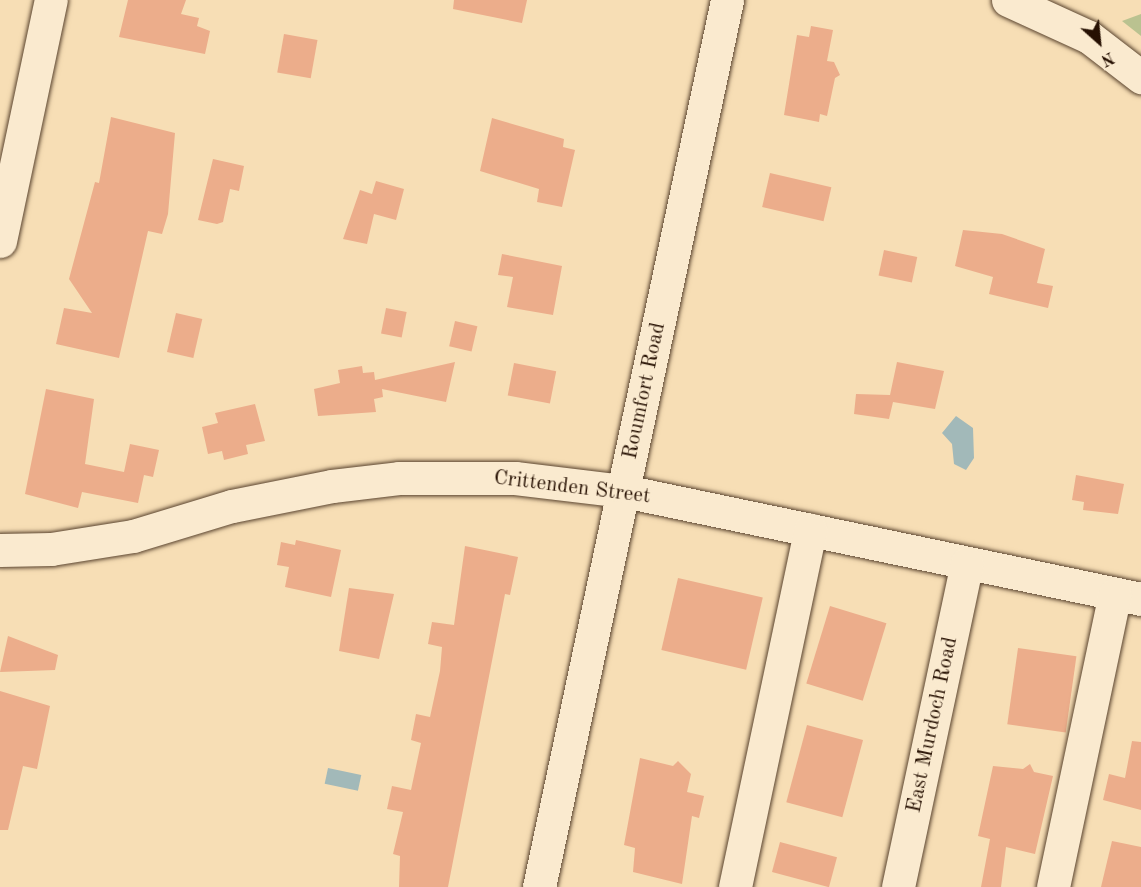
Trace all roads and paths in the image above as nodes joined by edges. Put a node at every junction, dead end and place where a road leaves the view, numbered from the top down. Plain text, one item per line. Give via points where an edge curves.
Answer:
1 (51, 0) edge
2 (727, 0) edge
3 (1008, 0) edge
4 (1141, 77) edge
5 (0, 241) edge
6 (624, 491) junction
7 (810, 530) junction
8 (0, 550) edge
9 (967, 563) junction
10 (1128, 597) edge
11 (539, 887) edge
12 (735, 887) edge
13 (898, 887) edge
14 (1053, 887) edge

1 - 5 street
2 - 6 street, Roumfort Road
3 - 4 street via 1089,37
6 - 7 street, Crittenden Street
6 - 8 street, Crittenden Street via 515,478 388,479 263,498 107,541
6 - 11 street, Roumfort Road
7 - 9 street, Crittenden Street
7 - 12 street
9 - 10 street, Crittenden Street
9 - 13 street, East Murdoch Road
10 - 14 street

